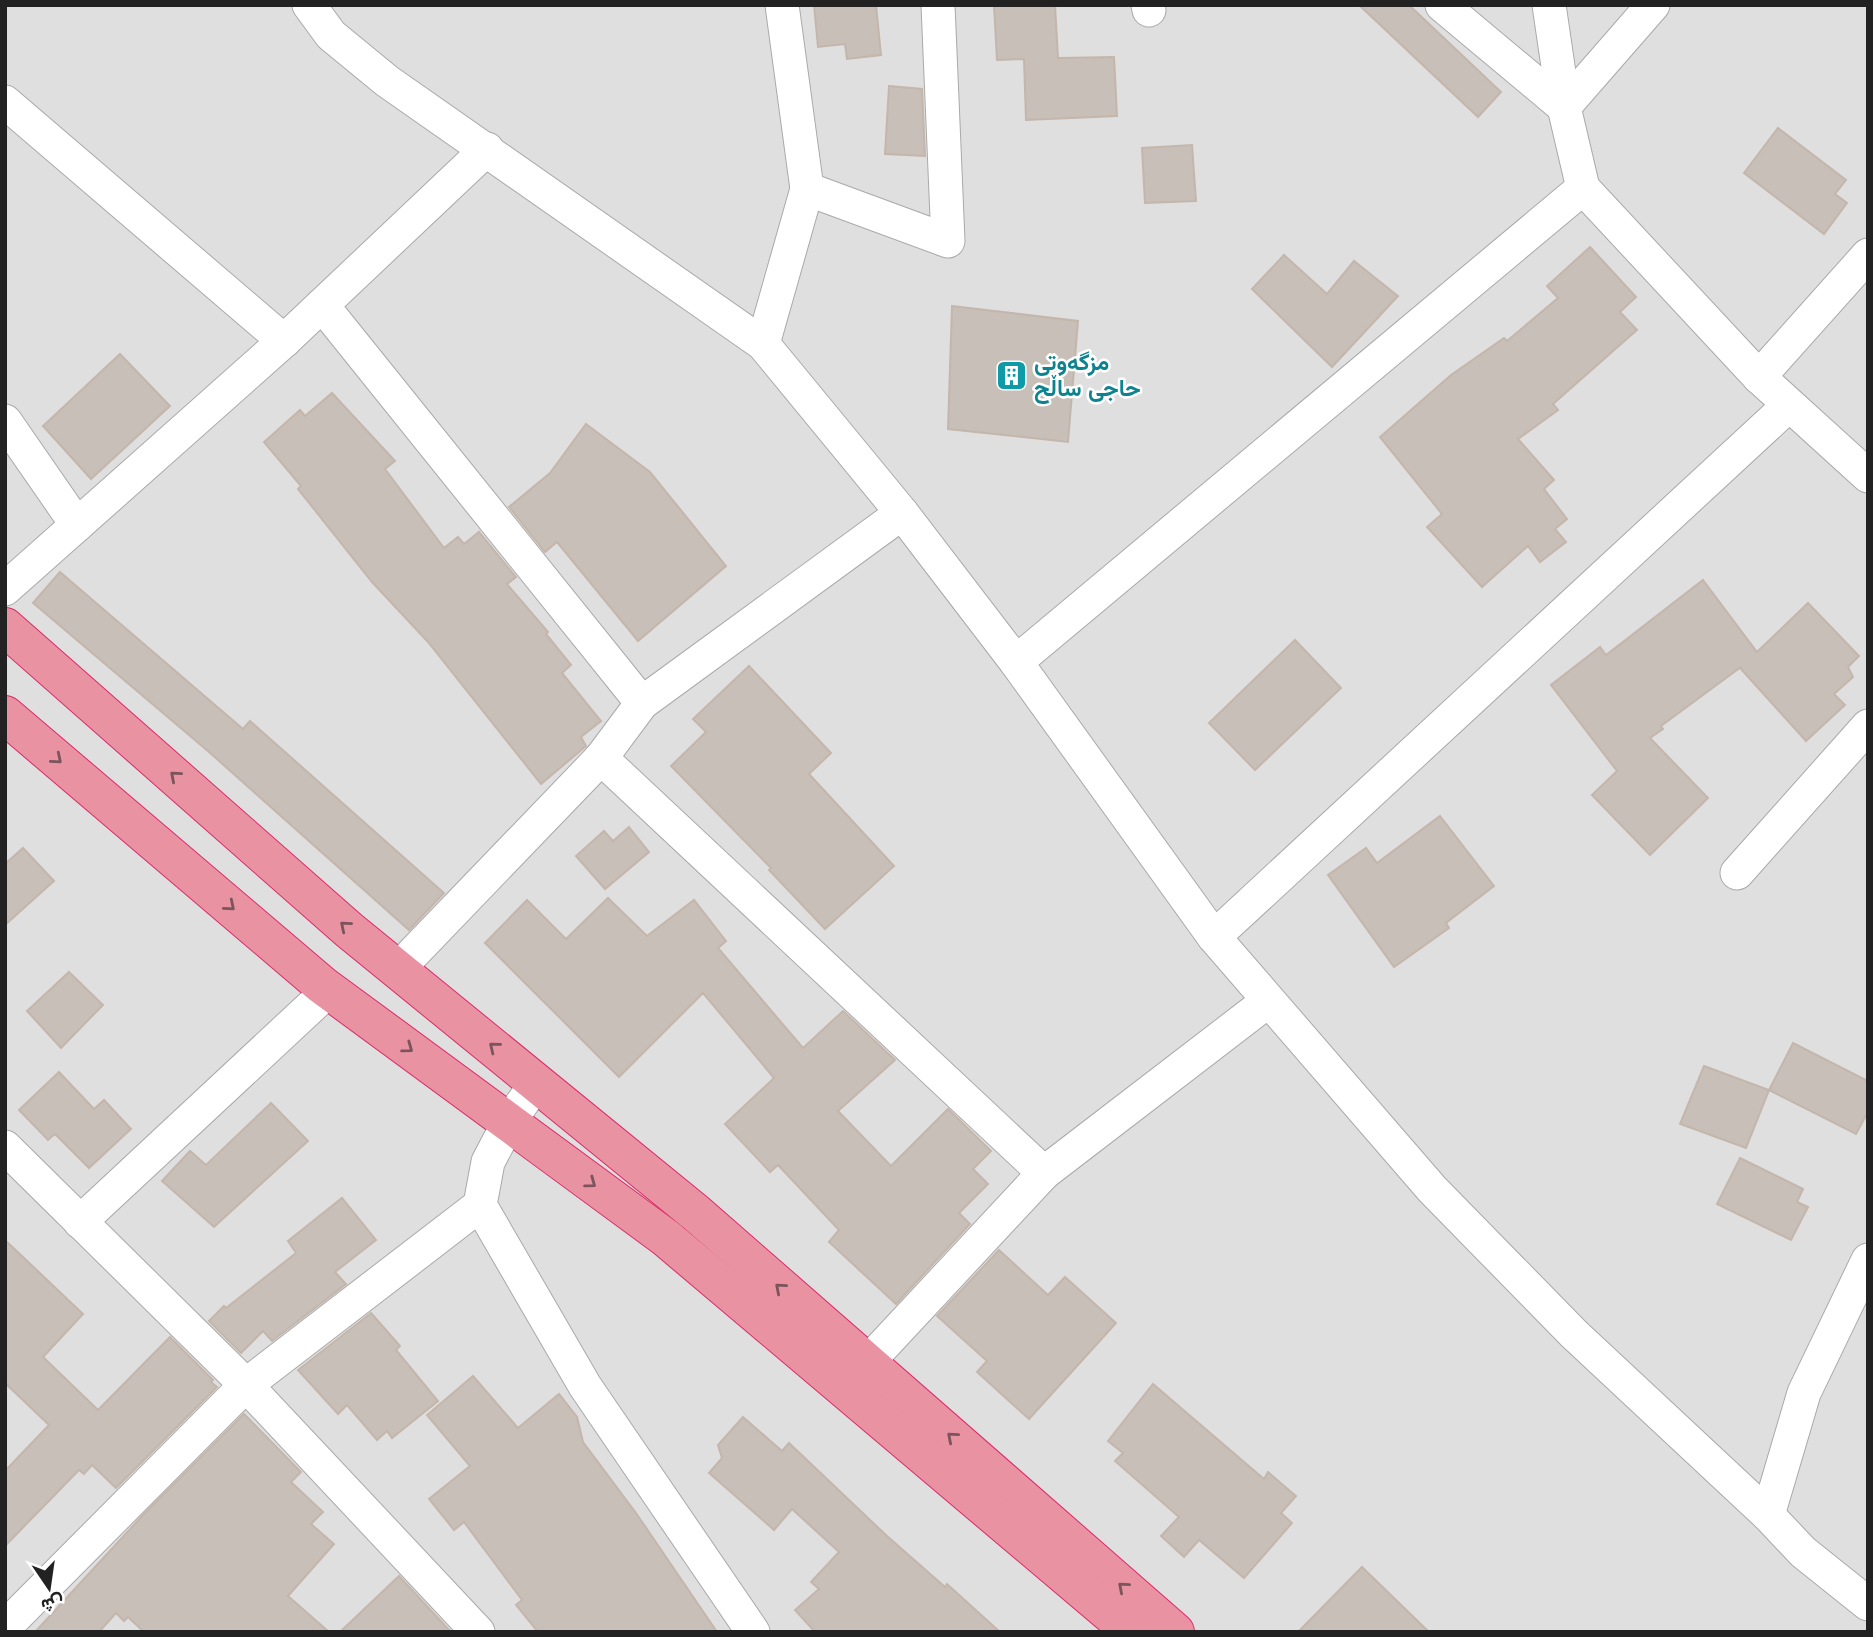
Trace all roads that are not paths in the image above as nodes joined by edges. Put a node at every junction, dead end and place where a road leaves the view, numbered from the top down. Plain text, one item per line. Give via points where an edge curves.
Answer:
1 (309, 5) edge
2 (782, 5) edge
3 (938, 5) edge
4 (1442, 5) edge
5 (1549, 5) edge
6 (1653, 5) edge
7 (5, 102) edge
8 (1564, 107) junction
9 (487, 149) junction
10 (1583, 188) junction
11 (807, 189) junction
12 (1868, 255) edge
13 (322, 305) junction
14 (284, 341) junction
15 (763, 344) junction
16 (1759, 377) junction
17 (1789, 404) junction
18 (5, 421) edge
19 (1868, 476) edge
20 (902, 513) junction
21 (76, 525) junction
22 (5, 589) edge
23 (5, 627) edge
24 (1016, 662) junction
25 (642, 703) junction
26 (5, 715) edge
27 (1868, 726) edge
28 (601, 758) junction
29 (1737, 873) dead end
30 (1213, 937) junction
31 (399, 968) junction
32 (329, 990) junction
33 (1268, 1001) junction
34 (537, 1082) junction
35 (509, 1122) junction
36 (5, 1147) edge
37 (1044, 1173) junction
38 (480, 1205) junction
39 (80, 1222) junction
40 (1868, 1260) edge
41 (867, 1363) junction
42 (246, 1385) junction
43 (1768, 1514) junction
44 (1868, 1604) edge
45 (5, 1627) edge
46 (478, 1632) edge
47 (753, 1632) edge
48 (1132, 1632) edge
49 (1175, 1632) edge

1 - 9 street via 340,43
2 - 11 street
3 - 11 street via 948,241
4 - 8 street
5 - 8 street
6 - 8 street
7 - 14 street
8 - 10 street
9 - 13 street
9 - 15 street
10 - 16 street
10 - 24 street
11 - 15 street
12 - 16 street
13 - 14 street
13 - 25 street
14 - 21 street
15 - 20 street
16 - 17 street
17 - 19 street
17 - 30 street
18 - 21 street
20 - 24 street
20 - 25 street
21 - 22 street
31 -> 23 highway via 349,930
24 - 30 street
25 - 28 street
26 -> 32 highway
27 - 29 street
28 - 31 street
28 - 37 street
30 - 33 street
34 -> 31 highway
32 -> 35 highway
32 - 39 street
33 - 37 street
33 - 43 street via 1432,1189 1574,1334
34 - 35 street
41 -> 34 highway
35 - 38 street via 488,1162
35 -> 48 highway via 667,1238
36 - 39 street
37 - 41 street
38 - 42 street
38 - 47 street via 585,1386
39 - 42 street
40 - 43 street via 1804,1393
49 -> 41 highway
42 - 45 street
42 - 46 street
43 - 44 street via 1803,1552

